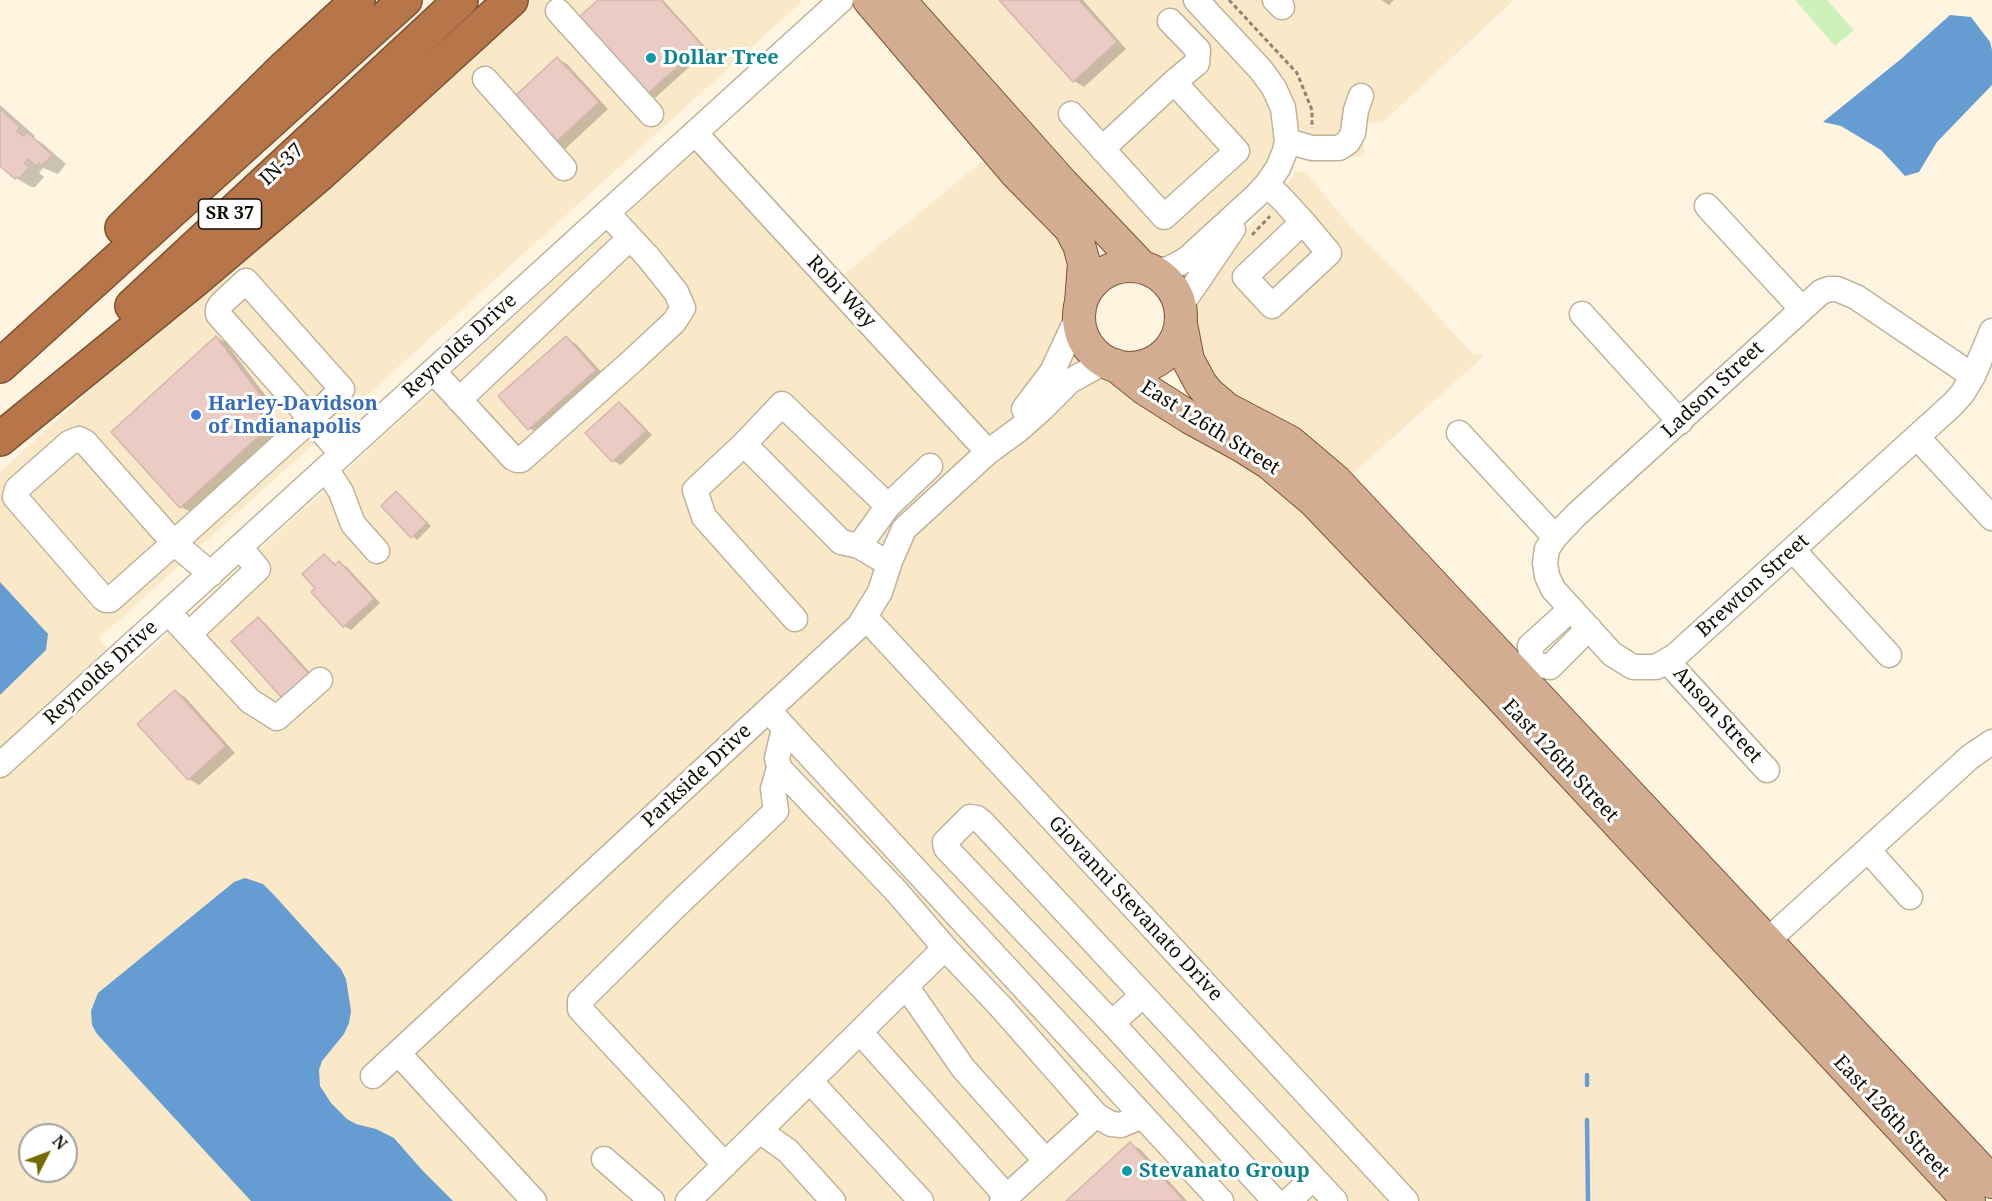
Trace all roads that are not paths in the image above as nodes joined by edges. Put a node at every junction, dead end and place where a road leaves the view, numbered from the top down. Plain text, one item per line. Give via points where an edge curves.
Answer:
1 (358, 0) edge
2 (405, 0) edge
3 (461, 0) edge
4 (512, 0) edge
5 (841, 0) edge
6 (869, 0) edge
7 (899, 0) edge
8 (1196, 0) edge
9 (558, 11) dead end
10 (1170, 21) dead end
11 (485, 78) dead end
12 (1174, 82) junction
13 (1361, 96) dead end
14 (651, 114) dead end
15 (1071, 114) dead end
16 (695, 133) junction
17 (1287, 141) junction
18 (1102, 149) junction
19 (564, 168) dead end
20 (1269, 193) junction
21 (1707, 206) dead end
22 (607, 213) junction
23 (1303, 222) dead end
24 (630, 238) junction
25 (1147, 269) junction
26 (1080, 307) junction
27 (1802, 309) junction
28 (1581, 314) dead end
29 (1180, 315) junction
30 (1992, 331) edge
31 (0, 343) edge
32 (1110, 363) junction
33 (0, 366) edge
34 (433, 371) junction
35 (1973, 376) junction
36 (459, 400) junction
37 (311, 419) junction
38 (1680, 422) junction
39 (0, 430) edge
40 (1459, 433) dead end
41 (1917, 436) junction
42 (0, 439) edge
43 (744, 444) junction
44 (987, 452) junction
45 (334, 461) junction
46 (930, 466) dead end
47 (888, 506) junction
48 (1992, 518) edge
49 (1556, 537) junction
50 (174, 543) junction
51 (859, 546) junction
52 (240, 547) junction
53 (1793, 550) junction
54 (377, 551) dead end
55 (889, 564) junction
56 (211, 573) junction
57 (1571, 609) junction
58 (168, 612) junction
59 (865, 617) junction
60 (795, 618) dead end
61 (1589, 628) junction
62 (189, 634) junction
63 (1889, 655) dead end
64 (1667, 661) junction
65 (1517, 679) junction
66 (320, 680) dead end
67 (768, 710) junction
68 (784, 729) junction
69 (1992, 742) edge
70 (0, 765) edge
71 (779, 768) junction
72 (1767, 770) dead end
73 (1868, 850) junction
74 (1910, 897) dead end
75 (1767, 941) junction
76 (945, 948) junction
77 (906, 986) junction
78 (1143, 995) junction
79 (1112, 1023) junction
80 (860, 1032) junction
81 (398, 1053) junction
82 (373, 1076) dead end
83 (810, 1081) junction
84 (1096, 1115) junction
85 (1142, 1116) junction
86 (760, 1131) junction
87 (604, 1159) dead end
88 (1046, 1161) junction
89 (725, 1166) junction
90 (1313, 1178) junction
91 (1992, 1182) edge
92 (1004, 1199) edge
93 (534, 1201) edge
94 (652, 1201) edge
95 (688, 1201) edge
96 (833, 1201) edge
97 (921, 1201) edge
98 (1221, 1201) edge
99 (1275, 1201) edge
100 (1289, 1201) edge
101 (1335, 1201) edge
102 (1406, 1201) edge
103 (1970, 1201) edge

1 - 31 highway
2 - 33 highway, IN-37 / SR 37
3 - 39 highway, IN-37 / SR 37
4 - 42 highway via 320,174
5 - 16 street, Reynolds Drive
6 - 26 main road via 1015,172 1070,228 1084,263
7 - 25 main road via 1055,175
8 - 17 street via 1274,88 1284,108
9 - 14 street
10 - 12 street via 1198,50 1197,63
11 - 19 street
12 - 18 street
12 - 18 street via 1237,152 1164,217
13 - 17 street via 1353,133 1340,148
15 - 18 street
16 - 22 street, Reynolds Drive
16 - 44 street, Robi Way
17 - 20 street
20 - 23 street
20 - 25 street via 1187,259 1169,269
20 - 29 street
21 - 27 street
22 - 24 street
22 - 34 street, Reynolds Drive
24 - 36 street
24 - 36 street via 676,292 682,308 675,322 521,460 513,458
25 - 26 main road via 1131,266 1110,270 1092,283
25 - 29 main road via 1170,286
26 - 32 main road via 1085,341
26 - 44 street, Parkside Drive via 1042,387
27 - 35 street, Ladson Street via 1821,292 1846,291
27 - 38 street, Ladson Street
28 - 38 street
29 - 32 main road via 1173,344 1157,360 1137,367
29 - 65 main road, East 126th Street via 1188,360 1208,393 1227,409 1290,442 1336,481
30 - 35 street, Brewton Street
32 - 44 street, Parkside Drive via 1070,381 1018,430
32 - 65 main road, East 126th Street via 1162,401 1242,446 1292,481
34 - 36 street
34 - 45 street, Reynolds Drive
35 - 41 street, Brewton Street via 1952,405
37 - 37 street via 342,389 246,281 222,303 218,314
37 - 45 street
37 - 50 street
38 - 49 street, Ladson Street
40 - 49 street
41 - 48 street
41 - 53 street, Brewton Street
43 - 47 street via 782,404
43 - 51 street via 841,542
43 - 60 street via 695,490 704,516
44 - 55 street, Parkside Drive via 904,529
45 - 52 street, Reynolds Drive
45 - 54 street via 353,524
46 - 47 street
47 - 51 street
49 - 57 street, Ladson Street via 1547,549 1547,576
50 - 50 street via 114,598 106,600 16,501 16,493 69,443 79,440 85,442
50 - 56 street
51 - 55 street
52 - 56 street, Reynolds Drive
52 - 62 street via 258,569
53 - 63 street
53 - 64 street, Brewton Street
55 - 59 street, Parkside Drive via 880,592
56 - 58 street, Reynolds Drive
57 - 61 street, Ladson Street
57 - 65 street via 1530,646
58 - 62 street
58 - 70 street, Reynolds Drive
59 - 67 street, Parkside Drive
59 - 102 street, Giovanni Stevanato Drive
61 - 64 street, Brewton Street via 1612,654 1633,667 1656,667
61 - 65 street via 1550,667
62 - 66 street via 250,701 277,718
64 - 72 street, Anson Street
65 - 75 main road, East 126th Street
65 - 103 main road, East 126th Street
67 - 68 street
67 - 81 street, Parkside Drive
68 - 71 street via 777,758
68 - 85 street
69 - 73 street
71 - 76 street
71 - 89 street via 773,789 776,811 580,1001 580,1009
73 - 74 street
73 - 75 street
75 - 91 main road, East 126th Street
76 - 77 street
76 - 84 street
77 - 80 street
77 - 88 street via 963,1068
78 - 79 street
78 - 79 street via 982,822 970,817 945,842 946,848
78 - 90 street
79 - 99 street
80 - 83 street
80 - 92 street
81 - 82 street, Parkside Drive
81 - 93 street
83 - 86 street
83 - 97 street
84 - 85 street via 1121,1125
84 - 88 street
85 - 98 street
86 - 89 street
86 - 96 street via 788,1151
87 - 94 street
88 - 92 street
89 - 95 street
90 - 100 street
90 - 101 street

